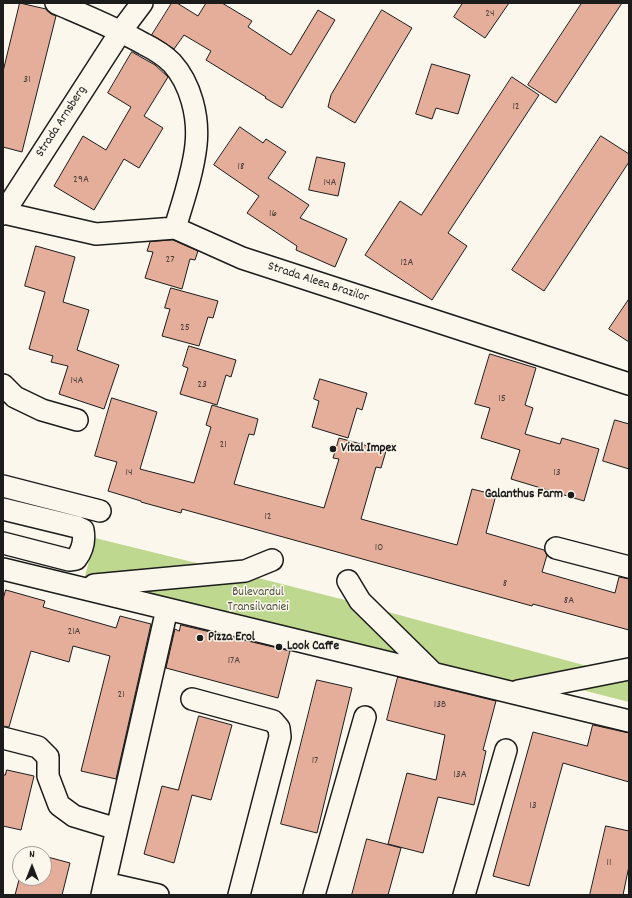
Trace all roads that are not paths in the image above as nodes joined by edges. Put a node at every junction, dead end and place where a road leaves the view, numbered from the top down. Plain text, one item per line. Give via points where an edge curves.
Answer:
1 (56, 3) edge
2 (142, 3) edge
3 (121, 31) junction
4 (3, 214) edge
5 (175, 228) junction
6 (629, 384) edge
7 (3, 385) edge
8 (77, 420) dead end
9 (3, 486) edge
10 (3, 509) edge
11 (100, 511) dead end
12 (3, 543) edge
13 (556, 548) dead end
14 (272, 560) dead end
15 (629, 567) edge
16 (3, 569) edge
17 (348, 581) dead end
18 (76, 587) junction
19 (167, 609) junction
20 (629, 669) edge
21 (433, 673) junction
22 (512, 692) junction
23 (192, 699) dead end
24 (365, 717) dead end
25 (629, 721) edge
26 (3, 738) edge
27 (506, 750) dead end
28 (117, 828) junction
29 (104, 889) edge
30 (158, 895) edge
31 (239, 895) edge
32 (314, 895) edge
33 (464, 895) edge

1 - 3 street
2 - 3 street, Strada Arnsberg
3 - 4 street, Strada Arnsberg
3 - 5 street via 172,63 194,103 196,145
4 - 5 street, Strada Aleea Brazilor via 96,234
5 - 6 street, Strada Aleea Brazilor via 242,258
7 - 8 street via 15,396 42,410
9 - 11 street
10 - 12 street via 78,527 83,530 84,536 80,553 76,559 69,560
13 - 15 street
14 - 18 street via 245,571
16 - 18 street
17 - 21 street via 360,601
18 - 19 street
19 - 21 street
19 - 28 street
20 - 22 street
21 - 22 street
22 - 25 street
23 - 31 street via 273,720 279,728 280,737
24 - 32 street
26 - 28 street via 38,747 48,757 48,776 59,805 74,816
27 - 33 street
28 - 29 street
29 - 30 street

